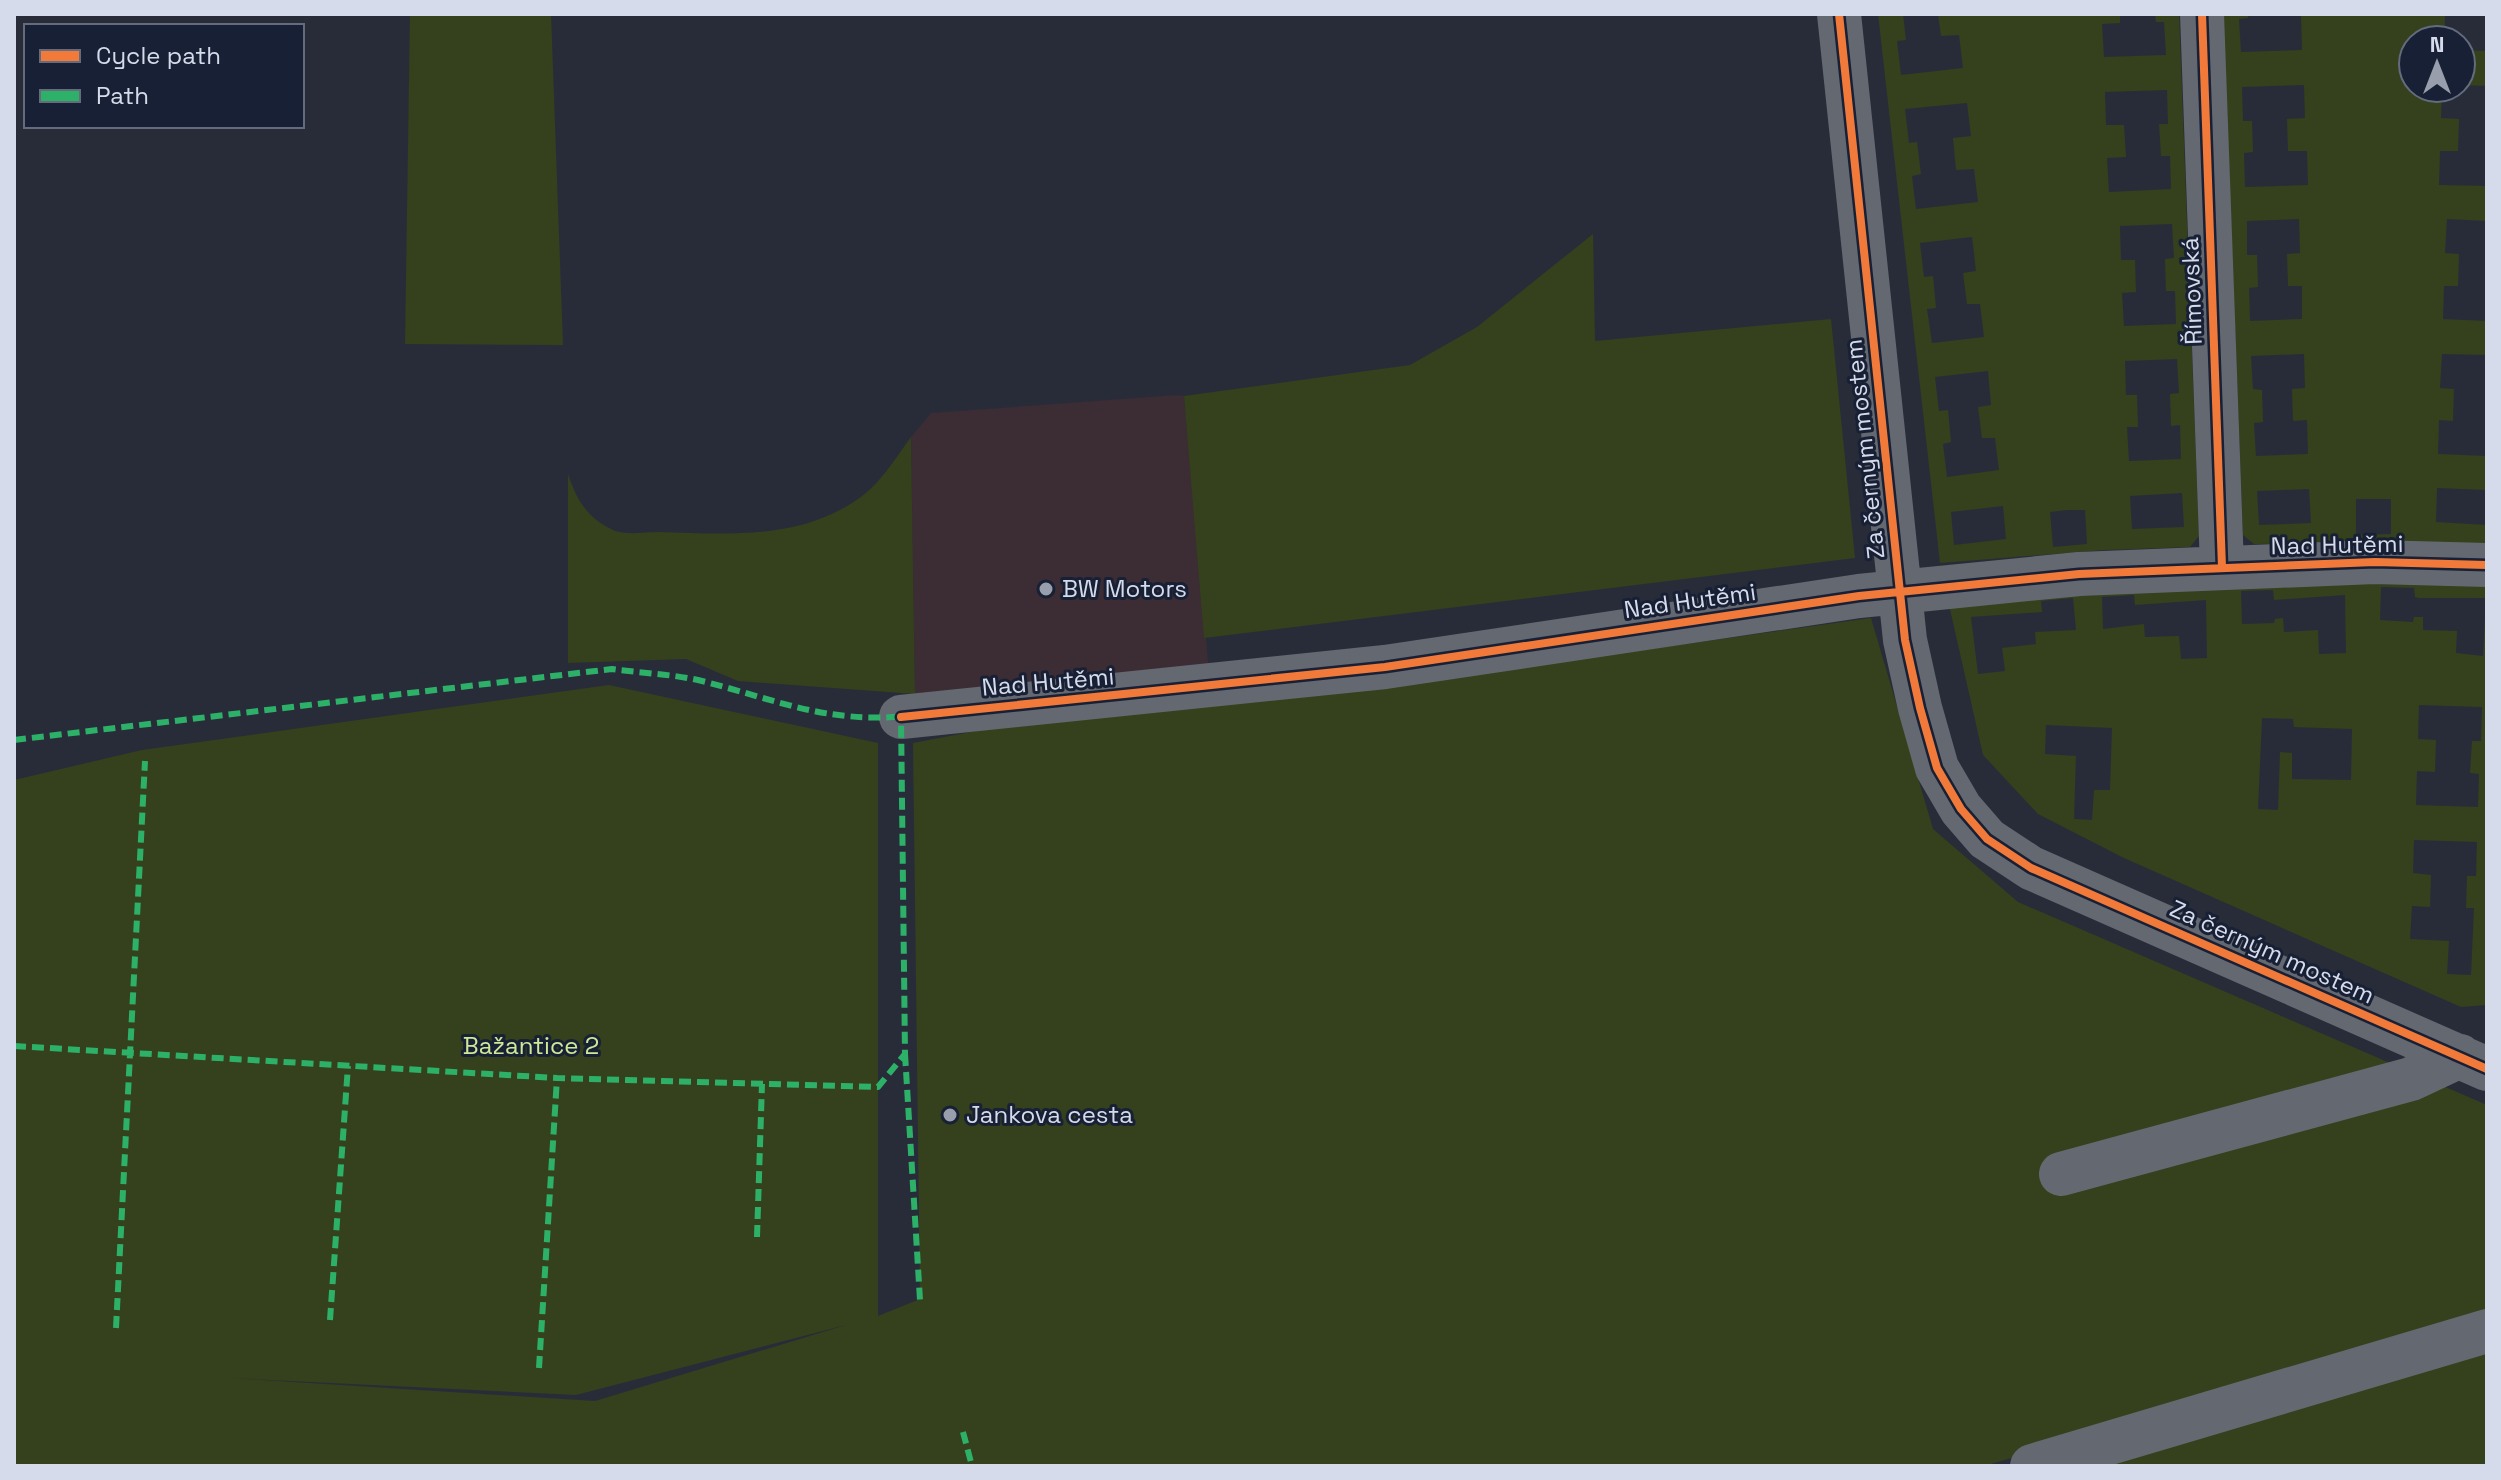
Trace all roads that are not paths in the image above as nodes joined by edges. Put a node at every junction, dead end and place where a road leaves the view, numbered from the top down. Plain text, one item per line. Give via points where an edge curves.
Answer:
1 (1839, 14) edge
2 (2202, 14) edge
3 (2487, 565) edge
4 (2222, 567) junction
5 (1900, 591) junction
6 (901, 717) dead end
7 (2474, 1062) edge
8 (2061, 1174) dead end
9 (2487, 1331) edge
10 (2032, 1466) edge

1 - 5 street, Za černým mostem
2 - 4 street, Římovská
3 - 4 street, Nad Hutěmi
4 - 5 street, Nad Hutěmi
5 - 6 street, Nad Hutěmi via 1385,667
5 - 7 street, Za černým mostem via 1905,640 1937,768 1987,839 2031,868
7 - 8 street
9 - 10 street

